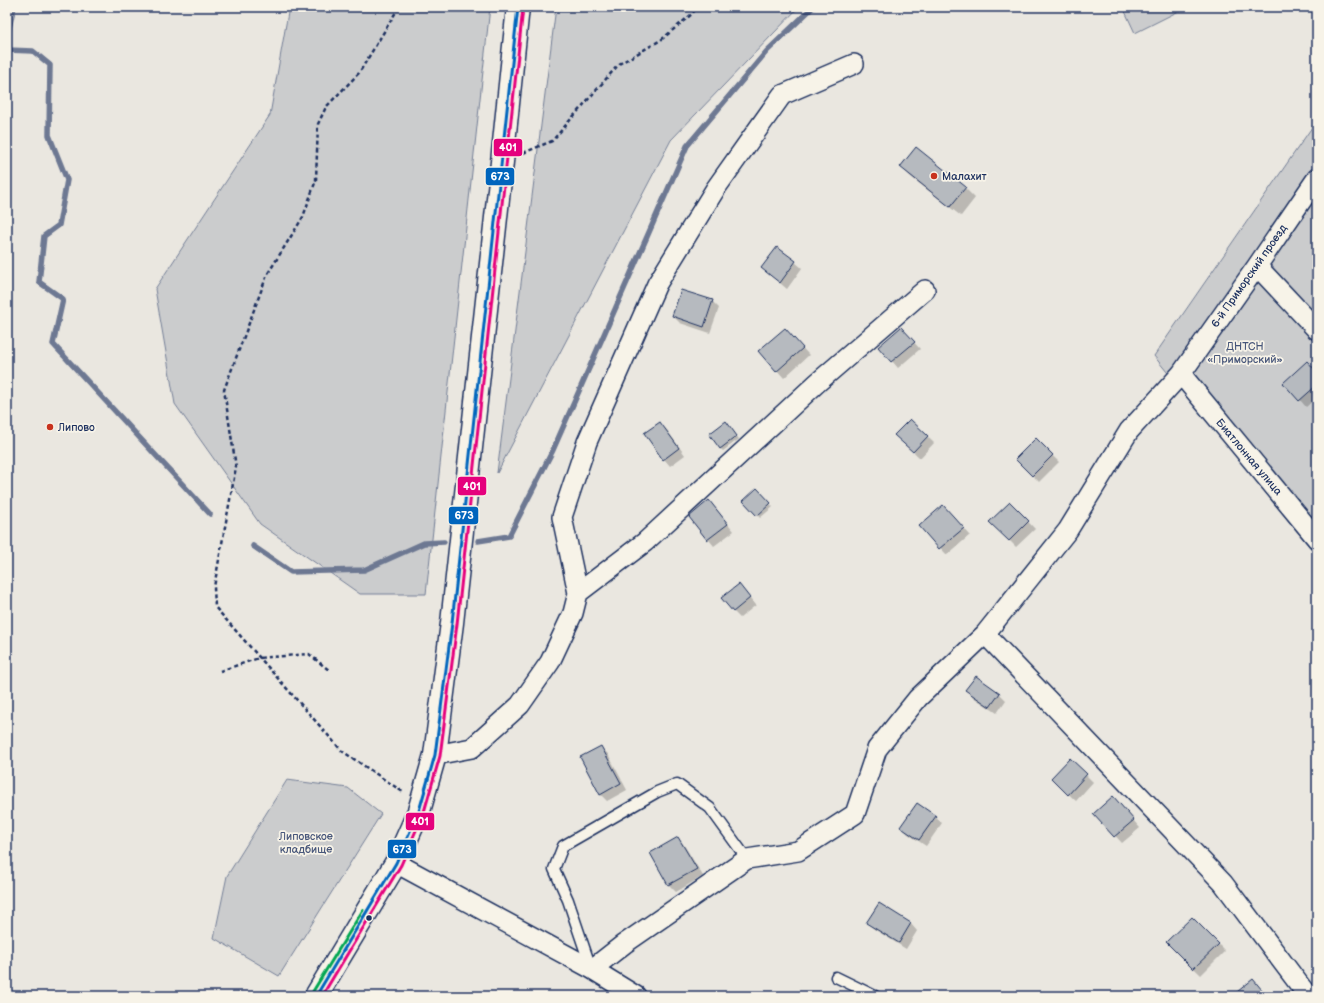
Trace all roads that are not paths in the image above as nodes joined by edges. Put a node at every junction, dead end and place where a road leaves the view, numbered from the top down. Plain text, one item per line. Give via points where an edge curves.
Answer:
1 (518, 7) edge
2 (854, 64) dead end
3 (1317, 178) edge
4 (1257, 266) junction
5 (925, 290) dead end
6 (1317, 330) edge
7 (1181, 374) junction
8 (1317, 539) edge
9 (578, 593) junction
10 (985, 634) junction
11 (435, 756) junction
12 (747, 859) junction
13 (396, 863) junction
14 (592, 969) junction
15 (836, 977) dead end
16 (316, 996) edge
17 (636, 996) edge
18 (875, 996) edge
19 (1308, 996) edge

1 - 11 main road via 452,623
2 - 9 street via 782,95 716,188 657,284 587,442 562,517
3 - 4 street, 6-й Приморский проезд
4 - 6 street
4 - 7 street, 6-й Приморский проезд
5 - 9 street via 817,384 645,542
7 - 8 street, Биатлонная улица
7 - 10 street, 6-й Приморский проезд via 1129,431 1068,530
9 - 11 street via 573,613 550,662 520,705 472,748
10 - 12 street, 6-й Приморский проезд via 918,698 877,749 855,814 798,850
10 - 19 street via 1223,883
11 - 13 main road via 419,811
12 - 14 street
12 - 14 lane via 710,808 677,784 657,792 563,846 554,869 568,900
13 - 14 street
13 - 16 main road
14 - 17 street
15 - 18 lane

